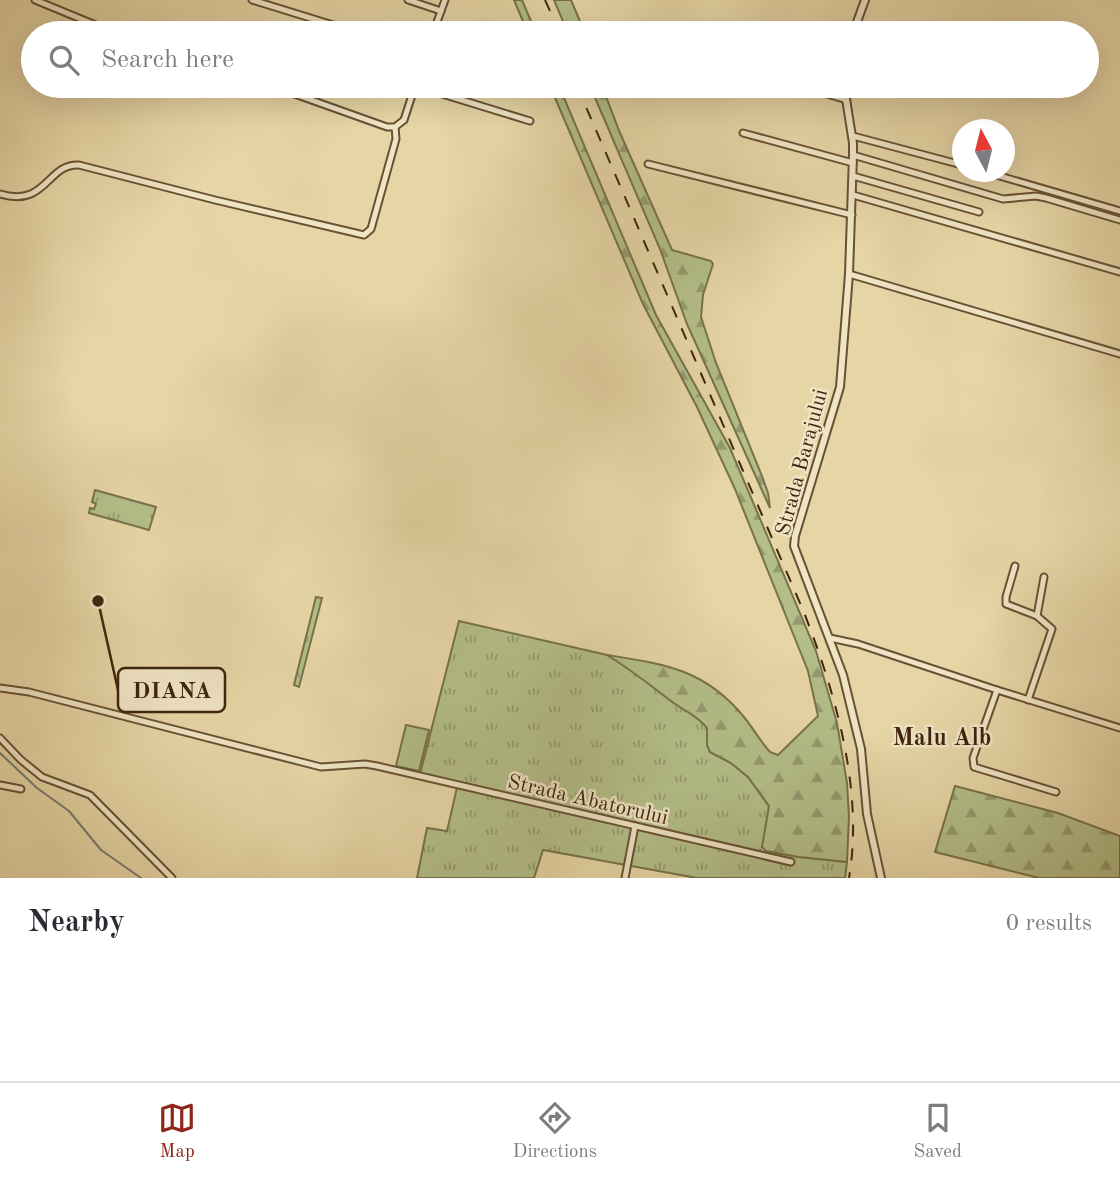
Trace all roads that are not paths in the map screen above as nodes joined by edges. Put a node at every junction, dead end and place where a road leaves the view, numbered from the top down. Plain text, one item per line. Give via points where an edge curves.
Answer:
1 (36, 0) edge
2 (252, 0) edge
3 (408, 0) edge
4 (445, 0) edge
5 (865, 0) edge
6 (441, 12) junction
7 (86, 21) edge
8 (320, 21) edge
9 (438, 21) edge
10 (857, 21) edge
11 (306, 98) edge
12 (411, 98) edge
13 (454, 98) edge
14 (841, 98) edge
15 (844, 99) joint
16 (530, 121) dead end
17 (395, 127) junction
18 (743, 133) dead end
19 (853, 136) junction
20 (853, 159) junction
21 (952, 162) edge
22 (648, 164) dead end
23 (853, 176) junction
24 (1015, 180) edge
25 (0, 194) edge
26 (853, 195) junction
27 (1120, 211) edge
28 (979, 212) dead end
29 (852, 215) junction
30 (1120, 220) edge
31 (1120, 272) edge
32 (849, 274) junction
33 (1120, 354) edge
34 (1015, 566) dead end
35 (1044, 577) dead end
36 (1037, 616) junction
37 (830, 638) junction
38 (0, 688) edge
39 (997, 690) junction
40 (1028, 700) junction
41 (1120, 728) edge
42 (0, 738) edge
43 (0, 785) edge
44 (21, 789) dead end
45 (1056, 792) dead end
46 (635, 826) junction
47 (791, 862) dead end
48 (172, 878) edge
49 (625, 878) edge
50 (881, 878) edge

1 - 7 street
2 - 8 street
3 - 6 street
4 - 6 street
5 - 10 street
6 - 9 street
11 - 17 street
12 - 17 street via 404,120
13 - 16 street
14 - 15 street
15 - 19 street, Strada Barajului
17 - 25 street via 396,139 375,216 364,235 79,165 63,168 27,196
18 - 20 street
19 - 20 street, Strada Barajului
19 - 21 street
20 - 23 street, Strada Barajului
20 - 30 street via 1003,199 1036,196
22 - 29 street
23 - 26 street, Strada Barajului
23 - 28 street
24 - 27 street
26 - 29 street, Strada Barajului
26 - 31 street
29 - 32 street, Strada Barajului
32 - 33 street
32 - 37 street, Strada Barajului via 840,387 794,546
34 - 36 street via 1006,604
35 - 36 street
36 - 40 street via 1052,629
37 - 39 street
37 - 50 street, Strada Barajului via 856,727
38 - 46 street, Strada Abatorului via 321,768 377,766
39 - 40 street
39 - 45 street via 973,758 974,767
40 - 41 street
42 - 48 street via 42,777 90,795
43 - 44 street
46 - 47 street, Strada Abatorului
46 - 49 street

